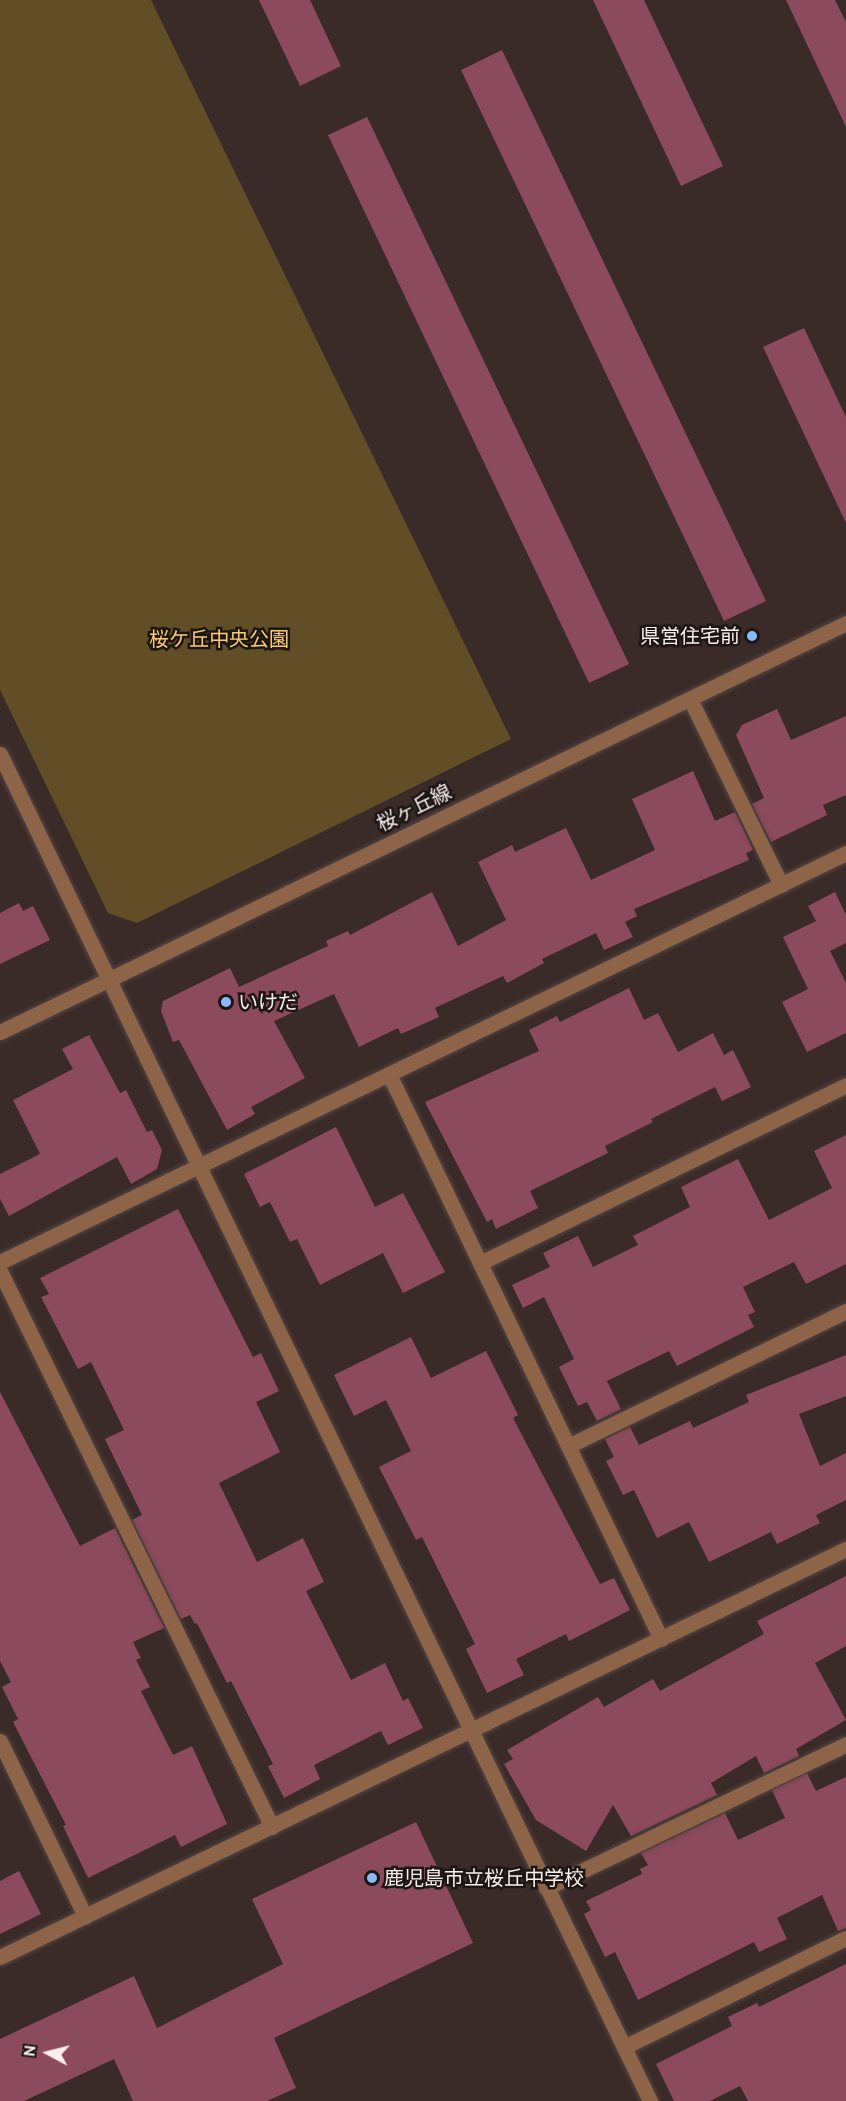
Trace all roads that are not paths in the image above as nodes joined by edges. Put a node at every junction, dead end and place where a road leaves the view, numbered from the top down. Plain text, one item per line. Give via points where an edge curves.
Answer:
1 (846, 622) edge
2 (690, 699) junction
3 (0, 754) edge
4 (846, 853) edge
5 (781, 885) junction
6 (109, 979) junction
7 (0, 1032) edge
8 (389, 1074) junction
9 (846, 1085) edge
10 (199, 1166) junction
11 (0, 1262) edge
12 (480, 1263) junction
13 (0, 1271) edge
14 (846, 1311) edge
15 (568, 1446) junction
16 (846, 1549) edge
17 (661, 1639) junction
18 (470, 1732) junction
19 (0, 1741) edge
20 (846, 1744) edge
21 (272, 1827) junction
22 (546, 1888) junction
23 (86, 1916) junction
24 (846, 1938) edge
25 (0, 1958) edge
26 (624, 2046) junction
27 (650, 2101) edge

1 - 2 street, 桜ヶ丘線
2 - 5 street
2 - 6 street, 桜ヶ丘線
3 - 6 street
4 - 5 street
5 - 8 street
6 - 7 street, 桜ヶ丘線
6 - 10 street
8 - 10 street
8 - 12 street
9 - 12 street
10 - 11 street
10 - 18 street
12 - 15 street
13 - 21 street
14 - 15 street
15 - 17 street
16 - 17 street
17 - 18 street
18 - 21 street
18 - 22 street
19 - 23 street
20 - 22 street
21 - 23 street
22 - 26 street
23 - 25 street
24 - 26 street
26 - 27 street

